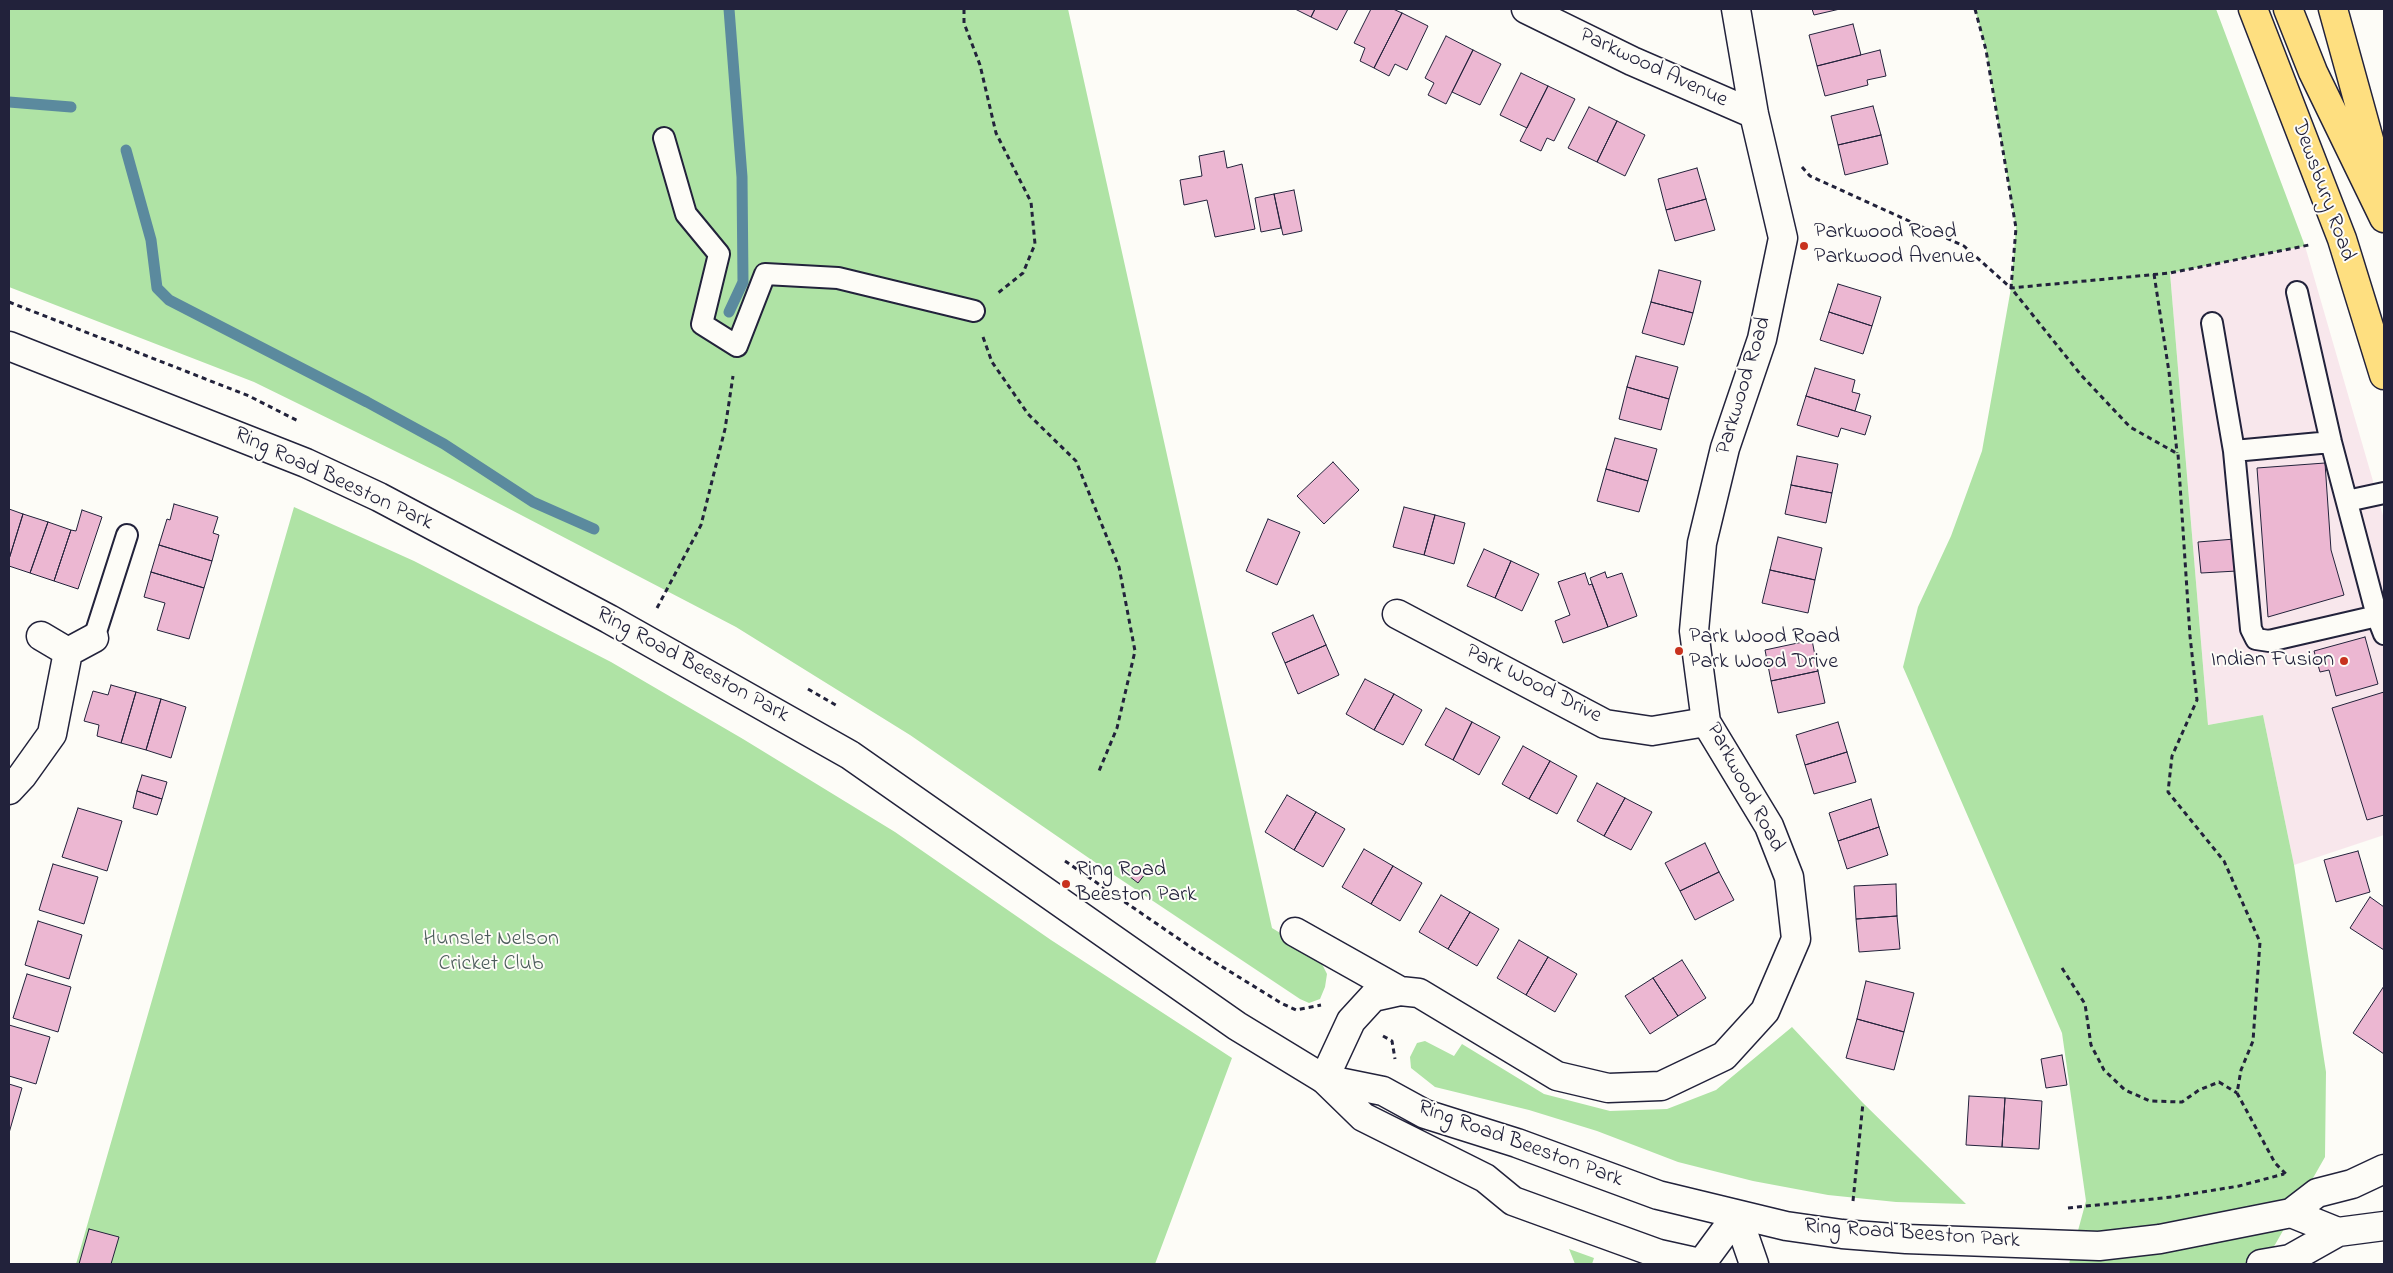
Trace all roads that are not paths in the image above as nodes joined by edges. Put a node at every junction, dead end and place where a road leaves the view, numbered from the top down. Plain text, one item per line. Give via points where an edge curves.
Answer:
1 (1526, 9) edge
2 (1736, 9) edge
3 (2253, 9) edge
4 (2288, 9) edge
5 (2333, 9) edge
6 (1754, 114) junction
7 (664, 138) dead end
8 (2384, 196) edge
9 (2384, 218) edge
10 (2297, 292) dead end
11 (974, 311) road end
12 (2212, 323) dead end
13 (9, 346) edge
14 (2384, 375) edge
15 (2331, 442) junction
16 (2234, 451) junction
17 (2384, 492) edge
18 (2348, 501) junction
19 (127, 535) dead end
20 (1397, 614) dead end
21 (2381, 625) edge
22 (40, 636) dead end
23 (94, 638) joint
24 (68, 652) junction
25 (1706, 722) junction
26 (9, 790) edge
27 (1295, 932) dead end
28 (1400, 991) junction
29 (1324, 1079) junction
30 (2384, 1169) edge
31 (2291, 1213) junction
32 (1737, 1215) junction
33 (2384, 1226) edge
34 (2338, 1232) junction
35 (1702, 1264) edge
36 (1754, 1264) edge
37 (2261, 1264) edge

1 - 6 street, Parkwood Avenue via 1632,61
2 - 6 street, Parkwood Road
3 - 14 main road, Dewsbury Road via 2342,239
4 - 9 main road, Dewsbury Road via 2313,72
5 - 8 main road
6 - 25 street, Parkwood Road via 1783,238 1762,340 1725,448 1702,543 1694,631
7 - 11 lane via 686,214 719,254 702,324 737,346 765,274 838,278
10 - 15 lane
12 - 16 lane
13 - 29 street, Ring Road Beeston Park via 306,463 379,497 641,637 850,756 1237,1026
15 - 16 lane
15 - 18 lane
16 - 21 lane via 2251,629 2256,639 2269,641
17 - 18 lane
18 - 21 lane
19 - 23 lane
20 - 25 street, Park Wood Drive via 1606,724 1652,731
22 - 24 street
23 - 24 street
24 - 26 street via 52,734
25 - 28 street, Parkwood Road via 1769,826 1789,876 1796,939 1765,1011 1724,1056 1661,1086 1608,1088 1557,1076 1419,993
27 - 28 street, Parkwood Road
28 - 29 street, Parkwood Road via 1373,997 1351,1021
29 - 32 street, Ring Road Beeston Park via 1383,1091 1425,1114 1658,1195
29 - 35 street, Ring Road Beeston Park via 1363,1117 1485,1178 1512,1201 1659,1254
30 - 31 street via 2352,1184 2317,1193
31 - 32 street, Ring Road Beeston Park via 2160,1239 2099,1246 1842,1234
31 - 34 street
32 - 35 street
32 - 36 street
33 - 34 street
34 - 37 street via 2290,1259

